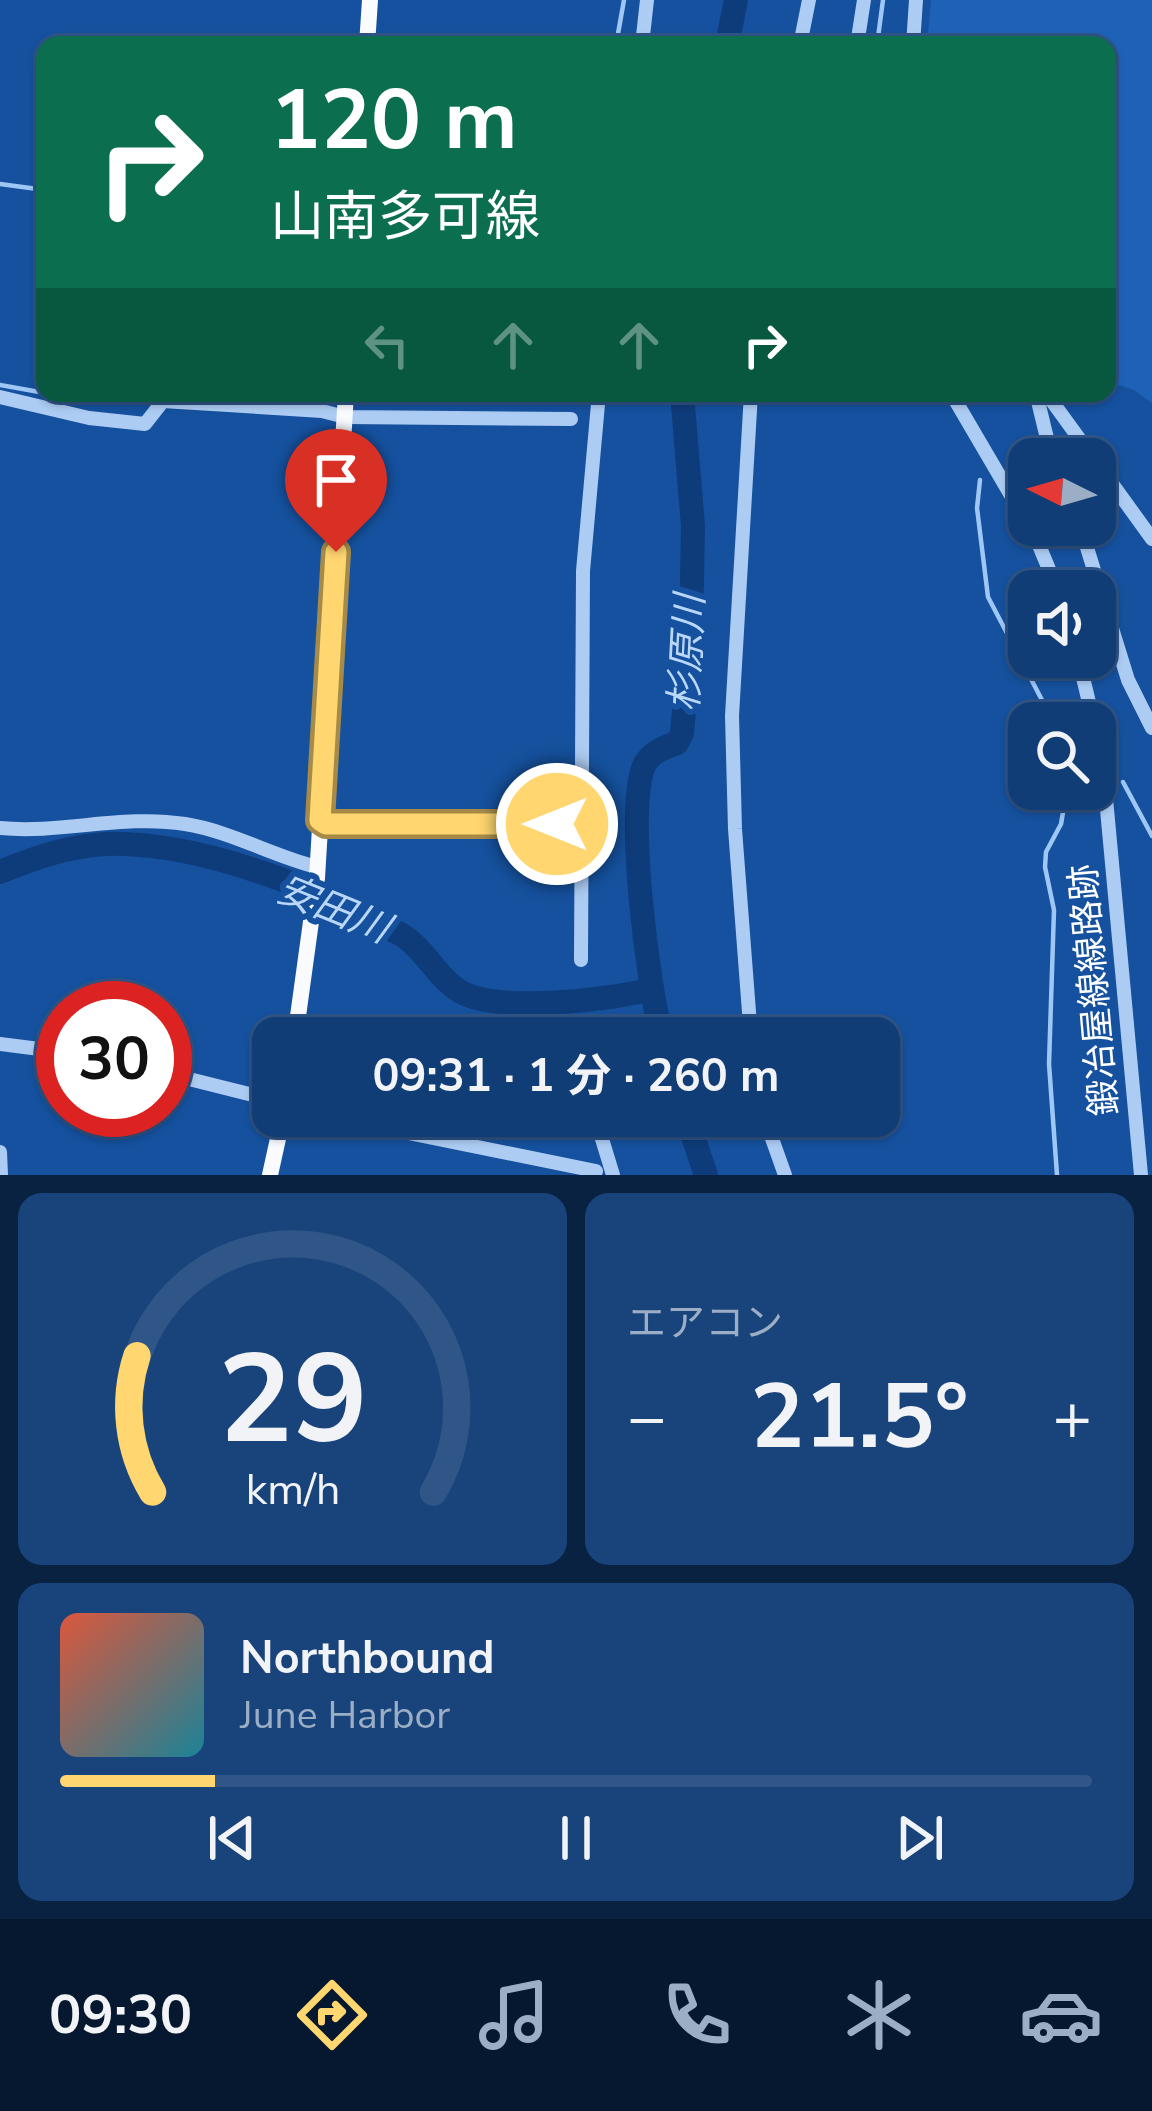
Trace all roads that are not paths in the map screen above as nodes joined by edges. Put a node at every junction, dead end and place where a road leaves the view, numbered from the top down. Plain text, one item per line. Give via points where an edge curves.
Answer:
1 (370, 0) edge
2 (647, 0) edge
3 (809, 0) edge
4 (864, 0) edge
5 (916, 0) edge
6 (368, 36) edge
7 (642, 36) edge
8 (802, 36) edge
9 (858, 36) edge
10 (914, 36) edge
11 (0, 397) edge
12 (162, 402) edge
13 (179, 402) edge
14 (346, 402) edge
15 (598, 402) edge
16 (750, 402) edge
17 (956, 402) edge
18 (1038, 402) edge
19 (1053, 402) edge
20 (345, 417) junction
21 (571, 419) dead end
22 (1047, 438) edge
23 (1079, 438) edge
24 (1116, 488) edge
25 (1152, 538) edge
26 (1087, 546) edge
27 (1049, 570) edge
28 (1152, 728) edge
29 (1107, 810) edge
30 (320, 820) junction
31 (557, 824) dead end
32 (0, 828) edge
33 (317, 872) junction
34 (580, 960) dead end
35 (298, 1017) edge
36 (749, 1017) edge
37 (0, 1044) edge
38 (36, 1049) edge
39 (192, 1080) edge
40 (252, 1095) edge
41 (278, 1137) edge
42 (427, 1137) edge
43 (601, 1137) edge
44 (771, 1137) edge
45 (0, 1152) edge
46 (596, 1172) dead end
47 (1, 1175) edge
48 (270, 1175) edge
49 (613, 1175) edge
50 (785, 1175) edge
51 (1141, 1175) edge

1 - 6 main road
2 - 7 street
3 - 8 street
4 - 9 street
5 - 10 street
11 - 12 street via 145,424
13 - 20 street
14 - 20 main road
15 - 34 street via 584,572
16 - 36 street via 732,716
17 - 27 street
18 - 22 street
19 - 23 street
20 - 21 street
20 - 30 main road
24 - 25 street
26 - 28 street via 1128,680
29 - 51 street, 鍛冶屋線線路跡
30 - 31 street
30 - 33 main road
32 - 33 street via 130,819 188,824
33 - 35 main road
37 - 38 street
39 - 40 street
41 - 48 main road
42 - 46 street
43 - 49 street
44 - 50 street
45 - 47 street

